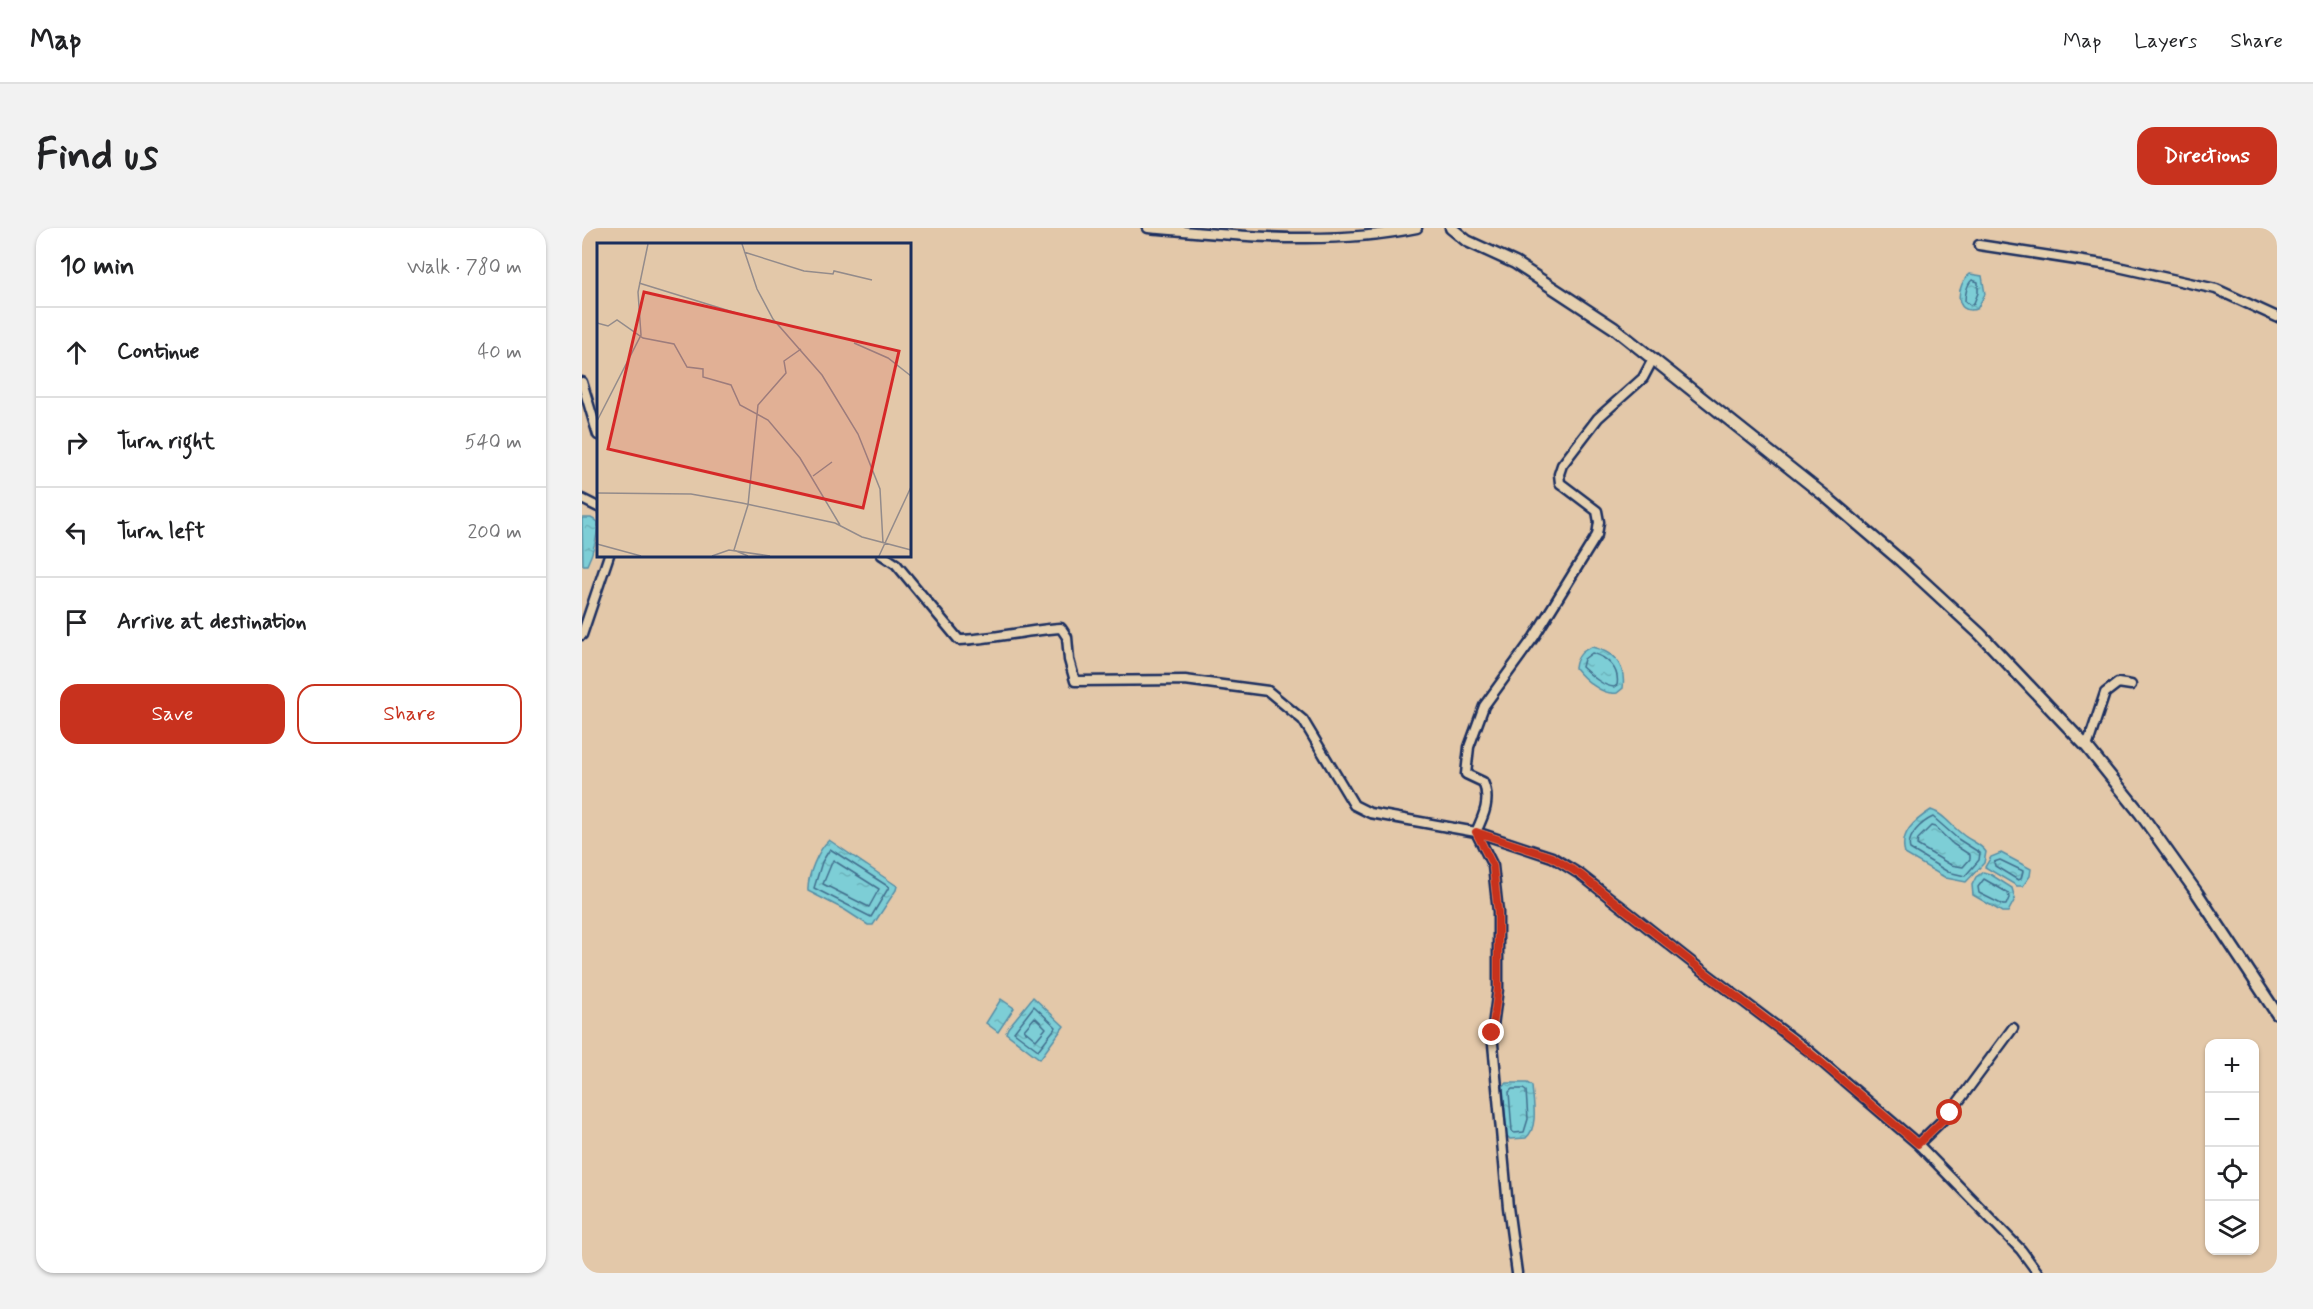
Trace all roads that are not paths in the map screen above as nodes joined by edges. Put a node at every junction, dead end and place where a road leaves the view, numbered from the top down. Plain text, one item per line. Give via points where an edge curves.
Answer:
1 (1148, 228) edge
2 (1417, 228) edge
3 (1451, 228) edge
4 (1978, 245) dead end
5 (2277, 317) edge
6 (1652, 361) junction
7 (582, 382) edge
8 (597, 432) edge
9 (582, 499) edge
10 (597, 506) edge
11 (609, 556) edge
12 (884, 556) edge
13 (582, 635) edge
14 (2131, 685) dead end
15 (2087, 747) junction
16 (1476, 832) junction
17 (2277, 1014) edge
18 (2013, 1028) dead end
19 (1918, 1144) junction
20 (1517, 1273) edge
21 (2038, 1273) edge

1 - 2 street via 1318,239
3 - 6 street via 1467,241 1515,263 1614,328
4 - 5 street via 2109,265 2216,289
6 - 15 street via 1825,496 1901,561 1980,634
6 - 16 street via 1643,378 1598,418 1562,465 1560,483 1597,511 1598,535 1534,637 1484,706 1469,747 1466,774 1483,782 1487,791
7 - 8 street
9 - 10 street
11 - 13 street
12 - 16 street via 896,564 959,640 1061,628 1067,637 1075,681 1185,680 1268,691 1303,720 1354,805 1370,813
14 - 15 street via 2118,683 2105,693
15 - 17 street via 2198,893
16 - 19 street via 1552,857 1581,875 1809,1052
16 - 20 street via 1493,866 1498,912 1498,989 1492,1033
18 - 19 street via 1950,1113
19 - 21 street via 2021,1250

